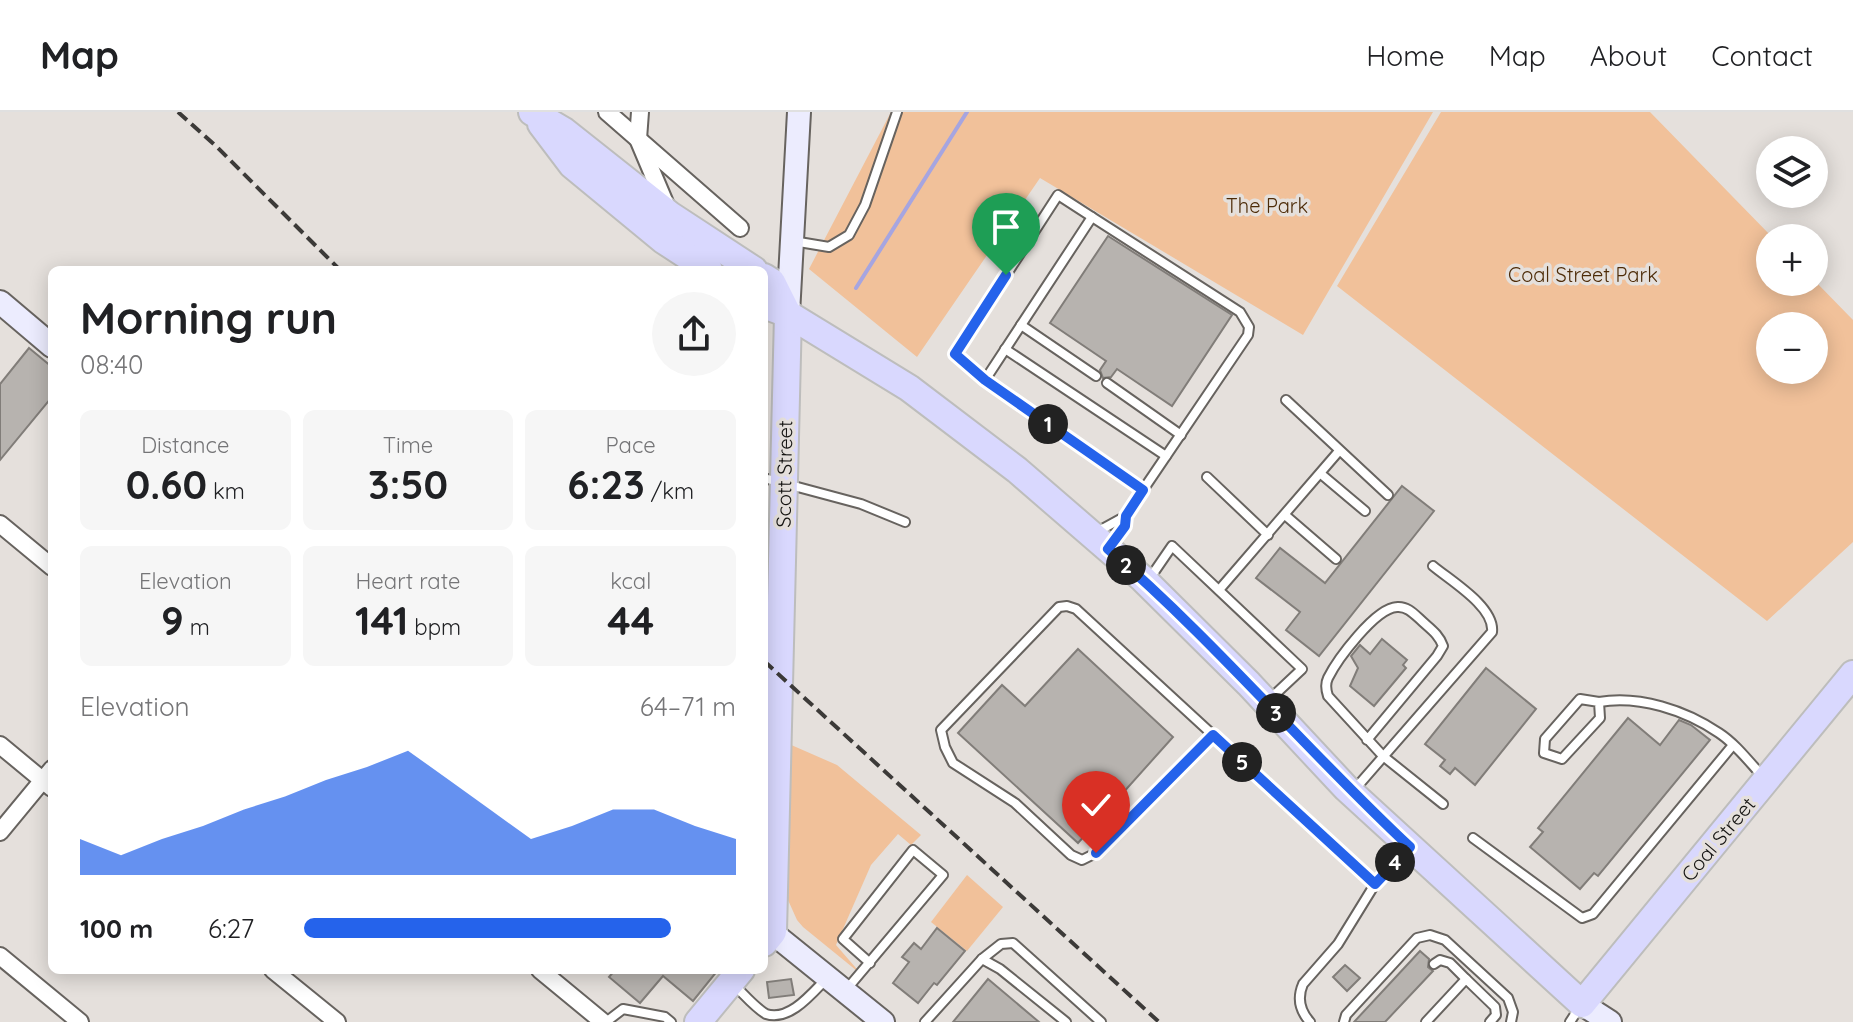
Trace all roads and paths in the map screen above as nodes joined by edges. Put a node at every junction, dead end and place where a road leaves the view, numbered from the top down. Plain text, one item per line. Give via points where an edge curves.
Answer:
1 (532, 112) edge
2 (607, 112) edge
3 (640, 112) edge
4 (799, 112) edge
5 (897, 112) edge
6 (638, 139) junction
7 (670, 215) junction
8 (1092, 217) junction
9 (740, 228) dead end
10 (793, 241) junction
11 (703, 266) edge
12 (748, 266) edge
13 (768, 280) edge
14 (0, 302) edge
15 (776, 310) edge
16 (1021, 325) junction
17 (48, 343) edge
18 (1005, 349) junction
19 (1096, 376) dead end
20 (985, 380) junction
21 (1107, 383) dead end
22 (1286, 400) dead end
23 (1181, 435) junction
24 (1339, 451) junction
25 (1166, 456) junction
26 (1321, 474) junction
27 (1207, 477) dead end
28 (774, 480) edge
29 (1143, 490) junction
30 (1388, 495) dead end
31 (1365, 511) dead end
32 (1285, 515) junction
33 (1126, 516) junction
34 (905, 522) dead end
35 (0, 524) edge
36 (1268, 535) junction
37 (1100, 542) junction
38 (1336, 559) dead end
39 (48, 564) edge
40 (1433, 566) dead end
41 (1147, 583) junction
42 (1219, 590) junction
43 (1853, 674) edge
44 (1599, 702) junction
45 (1266, 703) junction
46 (1213, 735) junction
47 (1367, 740) junction
48 (0, 745) edge
49 (1733, 745) junction
50 (1383, 756) junction
51 (48, 778) edge
52 (48, 780) edge
53 (1767, 780) junction
54 (1351, 792) junction
55 (1443, 804) dead end
56 (0, 832) edge
57 (1473, 838) dead end
58 (1410, 847) junction
59 (1375, 884) junction
60 (768, 888) edge
61 (768, 935) edge
62 (0, 956) edge
63 (982, 959) junction
64 (870, 963) junction
65 (1434, 964) dead end
66 (278, 974) edge
67 (545, 974) edge
68 (736, 976) edge
69 (1466, 979) junction
70 (837, 984) junction
71 (1581, 1016) edge
72 (80, 1022) edge
73 (337, 1022) edge
74 (605, 1022) edge
75 (671, 1022) edge
76 (698, 1022) edge
77 (883, 1022) edge
78 (925, 1022) edge
79 (1066, 1022) edge
80 (1101, 1022) edge
81 (1310, 1022) edge
82 (1344, 1022) edge
83 (1426, 1022) edge
84 (1490, 1022) edge
85 (1511, 1022) edge
86 (1610, 1022) edge

1 - 7 main road
1 - 11 main road via 572,165
2 - 6 street
3 - 6 street
4 - 10 street, Scott Street
5 - 10 lane via 849,235 829,247
6 - 7 street
6 - 9 street
7 - 12 main road
8 - 16 lane
8 - 20 lane via 1058,195 955,354
8 - 23 lane via 1240,312 1247,322 1248,335
10 - 15 street, Scott Street
13 - 15 main road
14 - 17 street
15 - 28 main road, Scott Street
15 - 37 main road via 909,388
16 - 18 lane
16 - 19 lane
18 - 20 lane
18 - 25 lane
20 - 29 lane
21 - 23 lane
22 - 24 lane
23 - 25 lane
24 - 26 lane
24 - 30 lane
25 - 29 lane
26 - 31 lane
26 - 32 lane
27 - 36 lane
28 - 34 lane
28 - 60 main road, Scott Street
29 - 33 lane
32 - 36 lane
32 - 38 lane
33 - 37 lane
33 - 37 lane via 1125,526
35 - 39 street
36 - 42 lane
37 - 41 main road
40 - 50 lane via 1489,615 1492,632
41 - 42 lane via 1172,546
41 - 45 main road
42 - 45 lane via 1302,669
43 - 53 main road, Coal Street
44 - 44 lane via 1580,699 1545,739 1544,753 1562,759 1600,718
44 - 49 lane via 1619,698 1674,710
45 - 54 main road
46 - 46 lane via 1067,606 1059,607 941,730 953,763 1015,803 1082,860 1096,853
46 - 59 lane
47 - 47 lane via 1443,646 1439,636 1398,606 1355,638 1326,681 1328,696
47 - 50 lane
48 - 51 street
49 - 53 lane
49 - 57 lane via 1593,914 1582,918
50 - 54 lane
50 - 55 lane
52 - 56 street
53 - 71 main road, Coal Street
54 - 58 main road
58 - 59 lane
58 - 71 main road
59 - 81 lane via 1338,944 1303,984 1301,1006
61 - 70 street
62 - 72 street
63 - 78 lane
63 - 79 lane
63 - 80 lane via 1001,944 1013,943
64 - 64 lane via 943,875 913,850 843,939
64 - 70 lane
65 - 69 lane via 1450,963
66 - 73 street
67 - 74 street
68 - 70 lane via 767,1014 779,1017
68 - 76 main road
69 - 83 lane
69 - 84 lane via 1495,1007
70 - 77 street
71 - 86 street
74 - 75 lane via 623,1009
82 - 85 lane via 1417,938 1430,935 1445,940 1508,998

